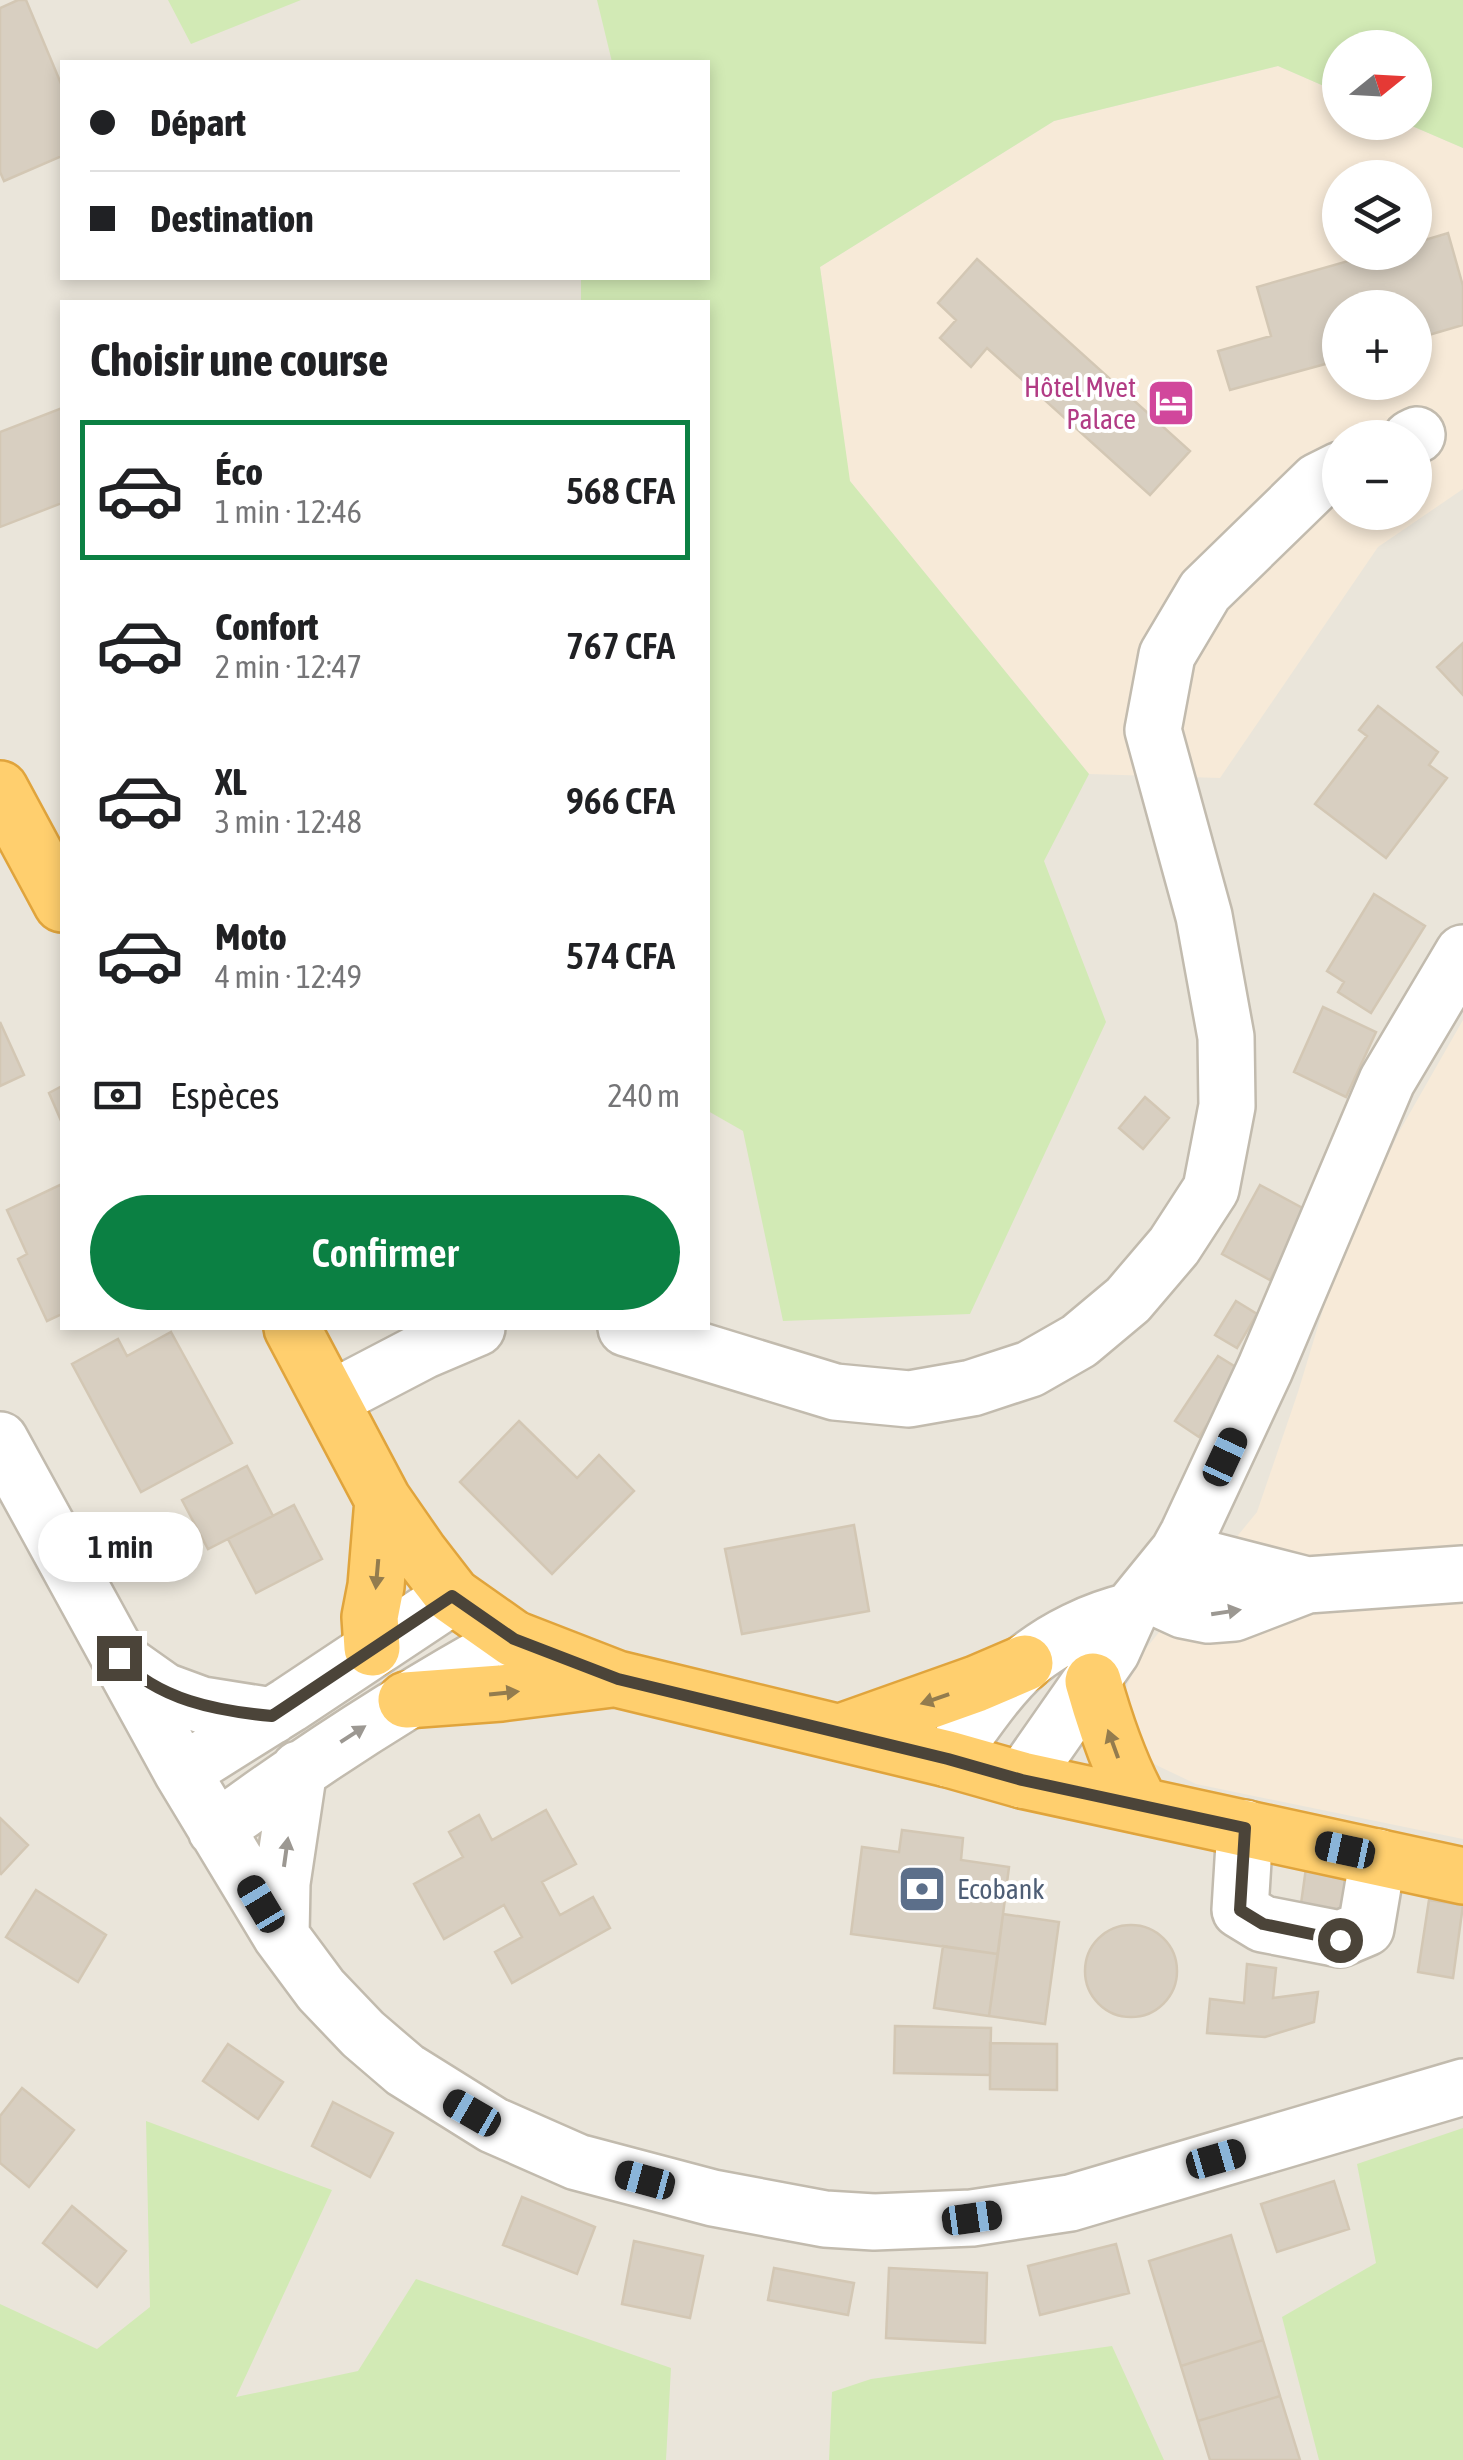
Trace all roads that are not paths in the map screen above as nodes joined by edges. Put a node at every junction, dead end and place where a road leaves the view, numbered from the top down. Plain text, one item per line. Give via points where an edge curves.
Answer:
1 (1322, 479) edge
2 (0, 788) edge
3 (60, 900) edge
4 (1463, 953) edge
5 (293, 1330) edge
6 (472, 1330) edge
7 (633, 1330) edge
8 (331, 1399) junction
9 (0, 1440) edge
10 (384, 1500) junction
11 (1463, 1574) edge
12 (1151, 1585) junction
13 (452, 1596) junction
14 (514, 1639) junction
15 (372, 1648) junction
16 (122, 1662) junction
17 (1025, 1663) junction
18 (618, 1679) junction
19 (1093, 1681) junction
20 (406, 1700) junction
21 (272, 1716) junction
22 (841, 1732) junction
23 (948, 1759) junction
24 (299, 1769) junction
25 (182, 1772) junction
26 (1022, 1780) junction
27 (1141, 1805) junction
28 (1245, 1828) junction
29 (216, 1830) junction
30 (1378, 1857) junction
31 (1463, 1876) edge
32 (281, 1936) junction
33 (1463, 2088) edge

1 - 7 street via 1205,591 1167,656 1153,730 1204,916 1226,1037 1227,1106 1211,1189 1174,1246 1128,1300 1080,1341 1030,1369 909,1399 835,1392
2 - 3 highway
4 - 12 street via 1388,1081 1198,1516
5 - 8 highway
6 - 8 street
8 - 10 highway
9 - 16 street
10 - 13 highway
10 -> 15 highway
11 - 12 street via 1307,1585
12 - 17 street
12 - 19 street
13 - 14 highway
13 - 15 street
14 - 18 highway
14 - 20 street
15 - 21 street
16 - 21 street via 164,1692
16 - 25 street
17 -> 22 highway
17 - 23 street
20 -> 18 highway
18 - 22 highway
19 - 26 street
27 -> 19 highway
24 -> 20 street
21 - 25 street
22 - 23 highway
23 - 26 highway
24 - 29 street
32 -> 24 street
25 - 29 street
26 - 27 highway
27 - 28 highway
28 - 30 highway
28 - 30 street via 1240,1910 1263,1924 1340,1940 1366,1928
29 - 32 street
30 - 31 highway
32 - 33 street via 362,2034 405,2070 493,2125 577,2162 825,2219 972,2218 1070,2203

